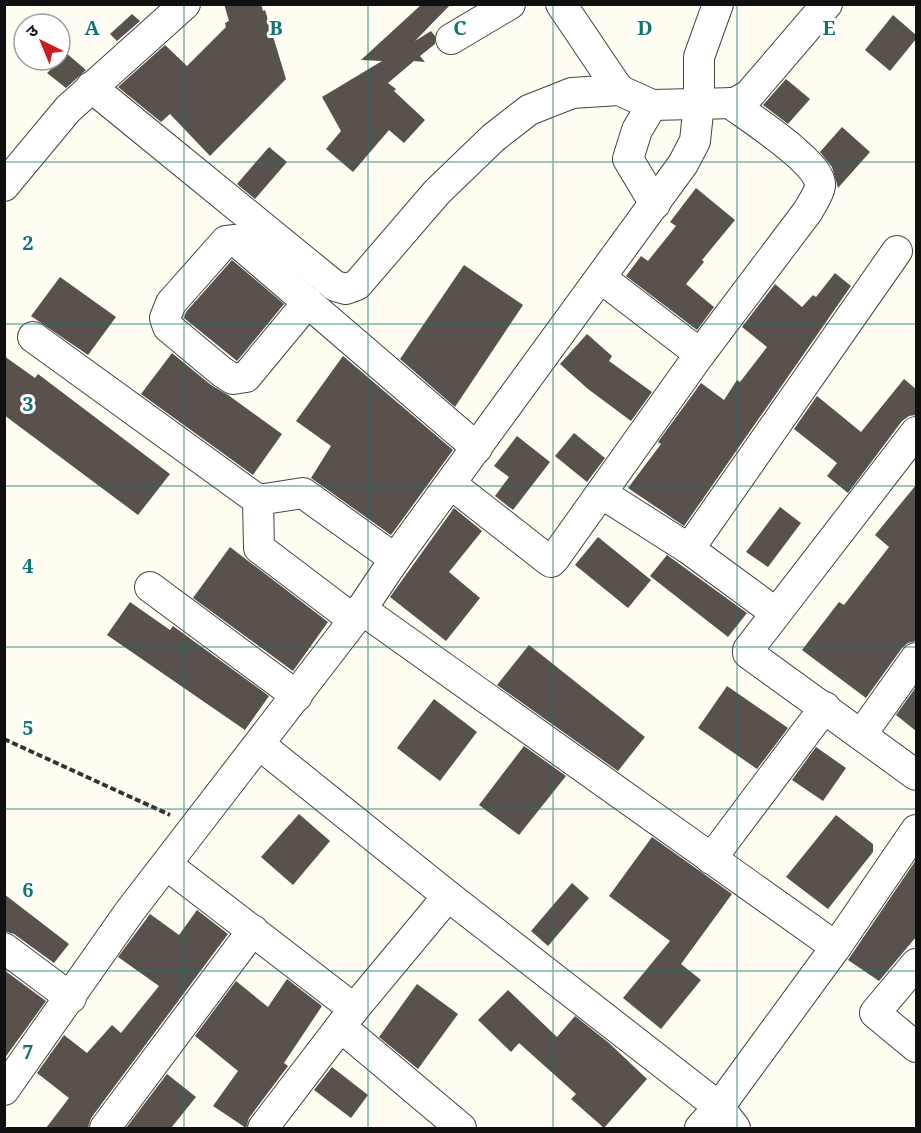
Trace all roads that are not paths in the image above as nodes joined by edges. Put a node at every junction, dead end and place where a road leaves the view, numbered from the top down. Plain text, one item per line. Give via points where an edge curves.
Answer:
1 (185, 4) edge
2 (510, 4) edge
3 (561, 4) edge
4 (718, 4) edge
5 (827, 4) edge
6 (451, 39) dead end
7 (91, 87) junction
8 (619, 90) junction
9 (699, 103) junction
10 (730, 103) junction
11 (652, 105) junction
12 (4, 186) edge
13 (655, 204) junction
14 (897, 252) dead end
15 (601, 278) junction
16 (308, 303) junction
17 (33, 337) dead end
18 (700, 354) junction
19 (916, 432) edge
20 (477, 448) junction
21 (451, 484) junction
22 (601, 494) junction
23 (258, 500) junction
24 (689, 549) junction
25 (395, 559) junction
26 (150, 587) dead end
27 (776, 613) junction
28 (358, 614) junction
29 (916, 658) edge
30 (297, 696) junction
31 (825, 708) junction
32 (861, 735) junction
33 (260, 745) junction
34 (916, 775) edge
35 (916, 830) edge
36 (711, 859) junction
37 (167, 865) junction
38 (448, 896) junction
39 (253, 930) junction
40 (836, 947) junction
41 (4, 948) edge
42 (916, 964) edge
43 (71, 998) junction
44 (348, 1018) junction
45 (916, 1047) edge
46 (4, 1090) edge
47 (718, 1121) edge
48 (454, 1126) edge
49 (105, 1128) edge
50 (262, 1128) edge

1 - 7 street
2 - 6 street
3 - 8 street
4 - 9 street via 699,57
5 - 10 street via 749,95
7 - 8 street via 335,286 346,289 357,285 437,192 493,138 529,110 572,93
7 - 12 street
8 - 11 street
9 - 10 street
9 - 11 street
9 - 13 street via 695,141
10 - 18 street via 798,153 818,175 820,185 808,211
11 - 13 street via 637,130 628,159
13 - 15 street
14 - 24 street
15 - 18 street
15 - 20 street
16 - 16 street via 246,377 233,379 168,327 165,318 171,303 226,241 235,240
16 - 20 street
17 - 23 street
18 - 22 street
19 - 27 street
20 - 21 street
21 - 22 street via 551,562
21 - 25 street
22 - 24 street
23 - 25 street via 303,493
23 - 28 street via 259,548
24 - 27 street
25 - 28 street
26 - 30 street
27 - 31 street via 748,653
28 - 30 street
28 - 36 street
29 - 32 street
30 - 33 street
31 - 32 street
31 - 36 street
32 - 34 street
33 - 37 street
33 - 38 street
35 - 40 street
36 - 40 street
37 - 39 street
37 - 43 street via 130,911
38 - 44 street
38 - 47 street
39 - 44 street
39 - 49 street
40 - 47 street
41 - 43 street
42 - 45 street via 874,1013
43 - 46 street
44 - 48 street
44 - 50 street

